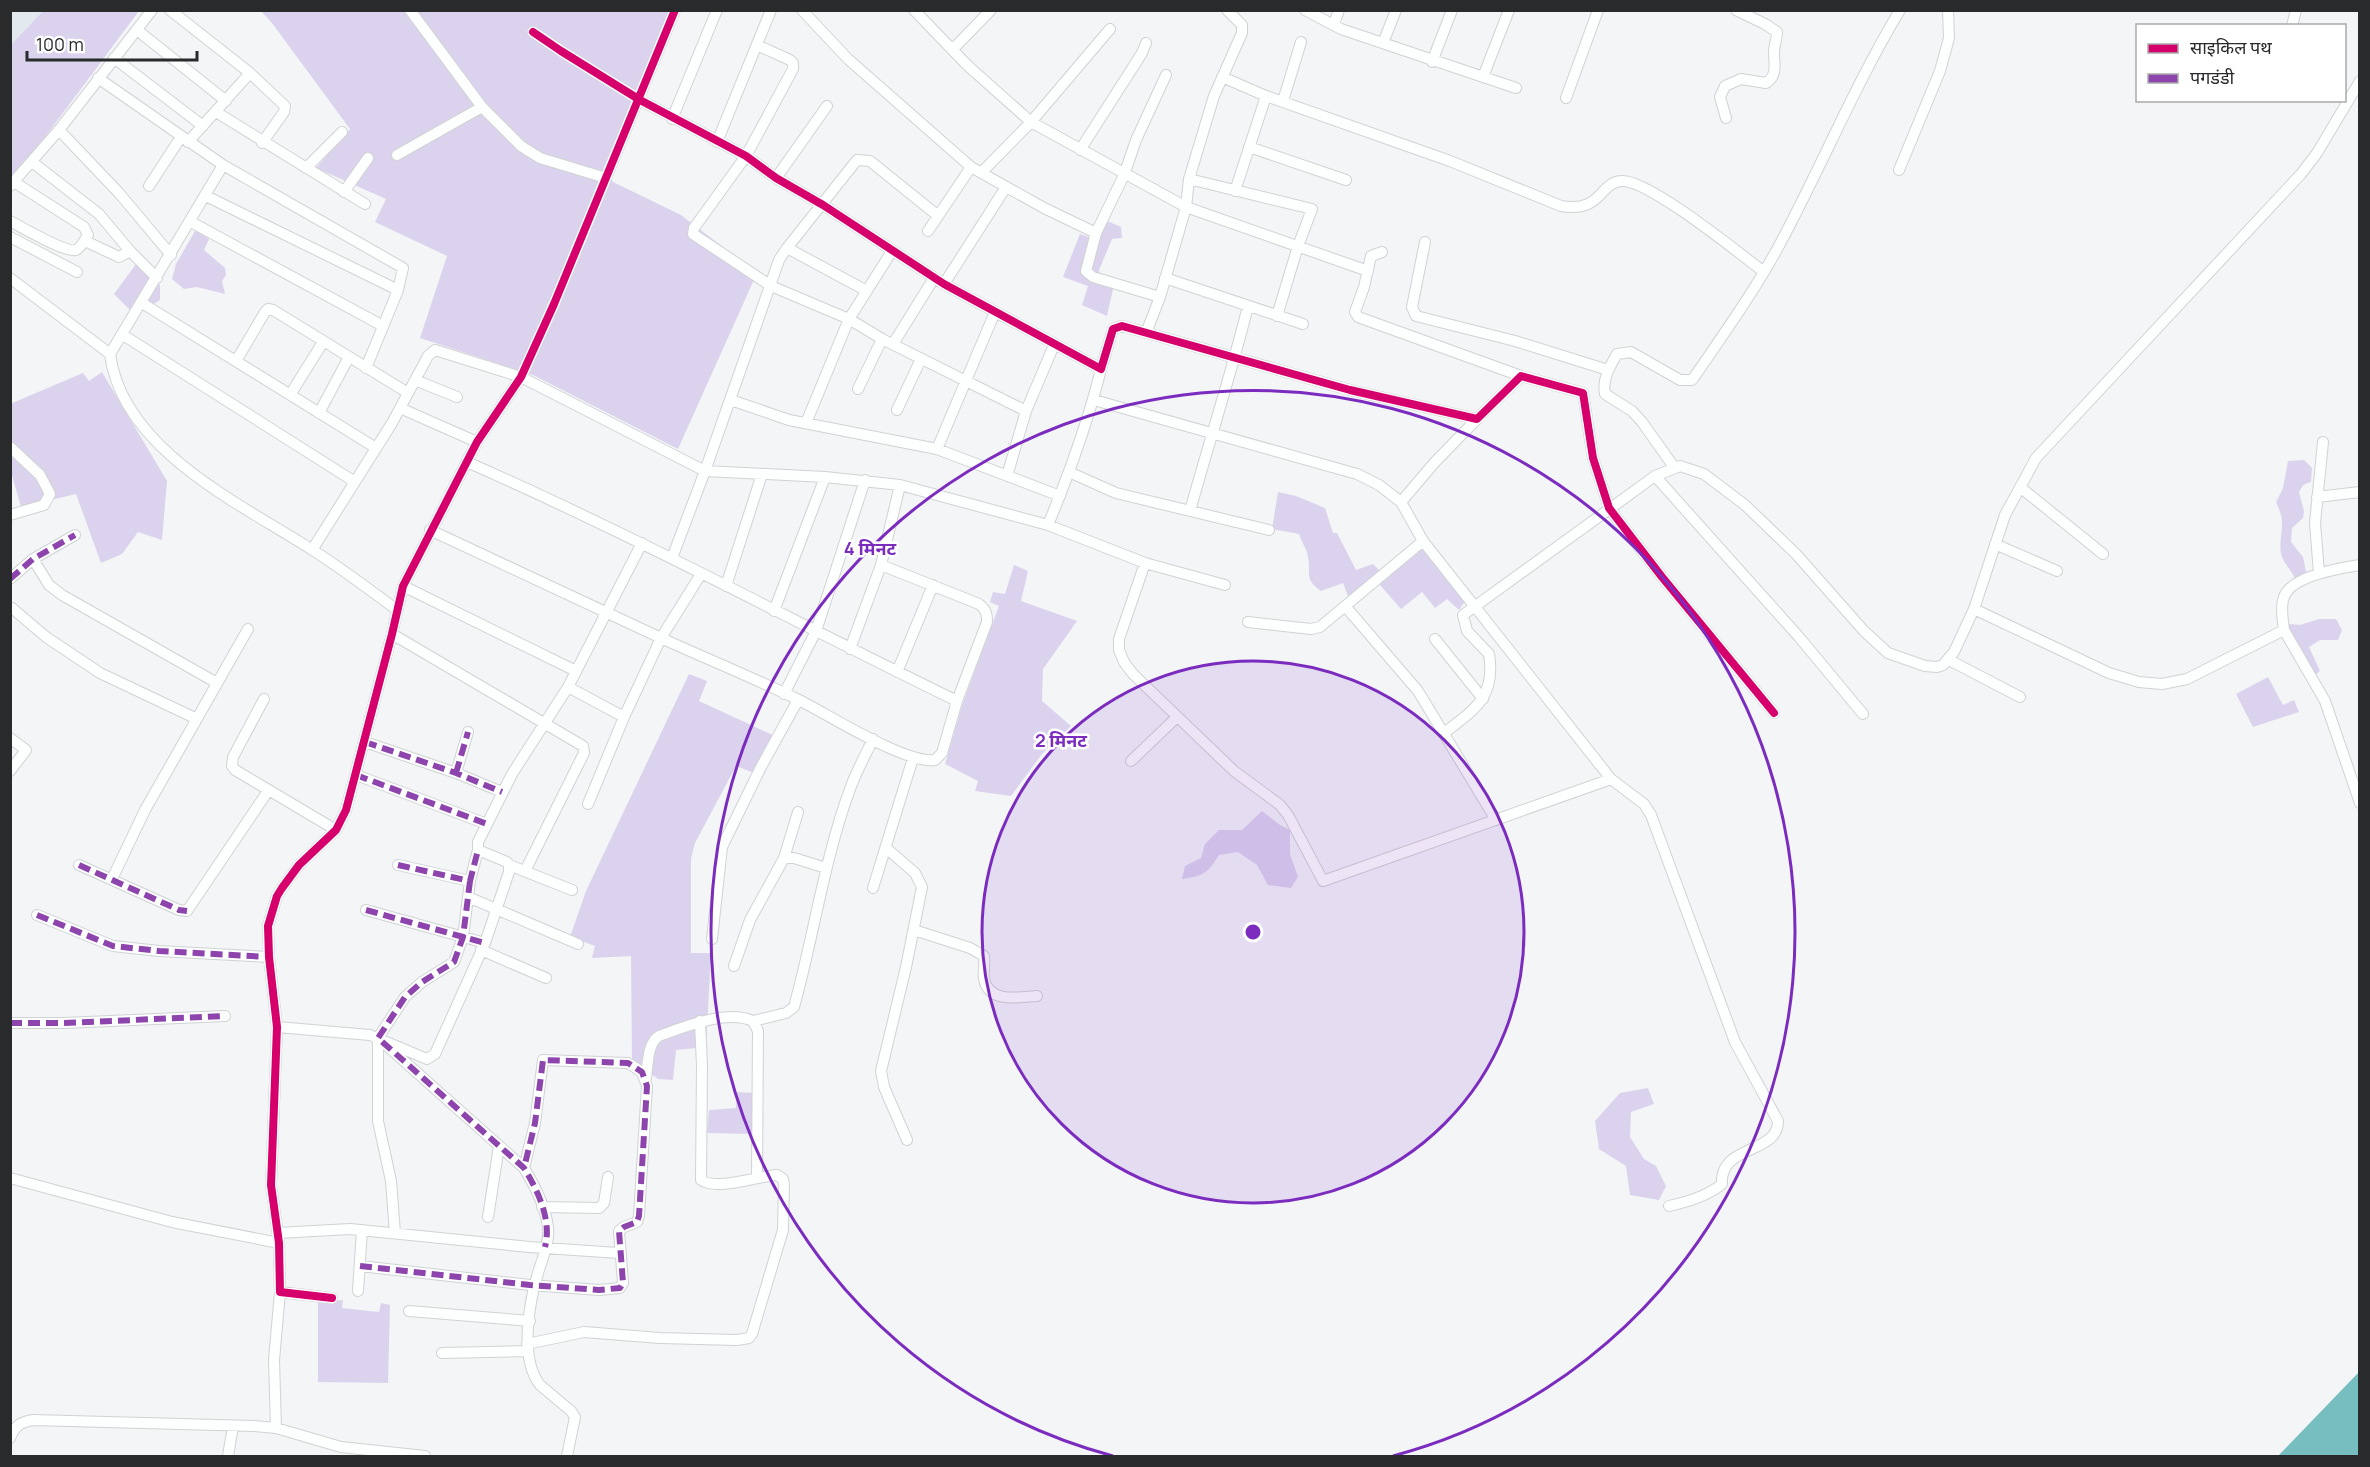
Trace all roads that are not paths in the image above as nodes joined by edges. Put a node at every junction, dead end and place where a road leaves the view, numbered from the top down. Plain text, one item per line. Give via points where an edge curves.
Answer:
1 (152, 10) edge
2 (170, 10) edge
3 (410, 10) edge
4 (675, 10) edge
5 (717, 10) edge
6 (771, 10) edge
7 (802, 10) edge
8 (914, 10) edge
9 (991, 10) edge
10 (1227, 10) edge
11 (1305, 10) edge
12 (1339, 10) edge
13 (1396, 10) edge
14 (1452, 10) edge
15 (1509, 10) edge
16 (1598, 10) edge
17 (1736, 10) edge
18 (1900, 10) edge
19 (1948, 10) edge
20 (1334, 24) junction
21 (1110, 29) dead end
22 (137, 30) junction
23 (534, 32) dead end
24 (1301, 42) dead end
25 (1146, 43) dead end
26 (1383, 43) junction
27 (757, 45) junction
28 (952, 50) junction
29 (114, 58) junction
30 (1432, 62) junction
31 (250, 74) junction
32 (1166, 75) dead end
33 (1222, 77) junction
34 (1483, 77) junction
35 (98, 78) junction
36 (2360, 81) edge
37 (1516, 88) dead end
38 (1266, 96) junction
39 (1566, 99) dead end
40 (640, 100) junction
41 (226, 101) junction
42 (1282, 101) junction
43 (827, 106) dead end
44 (482, 107) junction
45 (216, 112) junction
46 (1726, 118) dead end
47 (672, 119) junction
48 (1031, 122) junction
49 (203, 126) junction
50 (59, 130) junction
51 (342, 132) dead end
52 (185, 140) junction
53 (717, 142) junction
54 (262, 143) junction
55 (1249, 147) junction
56 (1080, 150) junction
57 (398, 155) dead end
58 (747, 156) junction
59 (368, 158) dead end
60 (32, 162) junction
61 (223, 165) junction
62 (306, 168) junction
63 (976, 170) junction
64 (1899, 170) dead end
65 (1124, 175) junction
66 (606, 178) junction
67 (776, 178) junction
68 (1189, 179) junction
69 (1346, 180) dead end
70 (12, 184) edge
71 (149, 186) dead end
72 (1006, 187) junction
73 (1235, 191) junction
74 (344, 192) junction
75 (206, 196) junction
76 (365, 204) dead end
77 (823, 205) junction
78 (1186, 207) junction
79 (937, 215) junction
80 (10, 221) edge
81 (191, 222) junction
82 (928, 231) dead end
83 (1096, 233) junction
84 (10, 237) edge
85 (85, 241) junction
86 (1425, 242) dead end
87 (1298, 246) junction
88 (787, 248) junction
89 (130, 251) junction
90 (892, 251) junction
91 (1382, 252) dead end
92 (171, 255) junction
93 (1368, 270) junction
94 (77, 272) dead end
95 (1764, 272) junction
96 (10, 278) edge
97 (1165, 278) junction
98 (157, 279) junction
99 (939, 281) junction
100 (771, 286) junction
101 (398, 290) junction
102 (867, 291) junction
103 (1160, 297) junction
104 (142, 303) junction
105 (1248, 306) junction
106 (995, 312) junction
107 (1277, 316) junction
108 (849, 319) junction
109 (1303, 324) dead end
110 (383, 326) junction
111 (1146, 333) junction
112 (123, 335) junction
113 (882, 339) junction
114 (323, 342) junction
115 (893, 344) junction
116 (1054, 345) junction
117 (110, 354) junction
118 (349, 357) junction
119 (1235, 358) junction
120 (921, 359) junction
121 (236, 361) junction
122 (366, 368) junction
123 (1101, 369) junction
124 (1608, 370) junction
125 (1521, 376) junction
126 (521, 377) junction
127 (415, 380) junction
128 (964, 381) junction
129 (858, 389) dead end
130 (408, 393) junction
131 (1605, 394) junction
132 (290, 395) junction
133 (1584, 396) junction
134 (457, 397) dead end
135 (731, 400) junction
136 (1094, 400) junction
137 (400, 408) junction
138 (897, 410) dead end
139 (1026, 411) junction
140 (320, 413) junction
141 (1477, 419) junction
142 (806, 423) junction
143 (1211, 433) junction
144 (477, 442) junction
145 (2323, 442) dead end
146 (10, 447) edge
147 (376, 448) junction
148 (937, 449) junction
149 (467, 462) junction
150 (1674, 467) junction
151 (705, 471) junction
152 (1069, 472) junction
153 (762, 474) junction
154 (1007, 476) junction
155 (1655, 476) junction
156 (825, 477) junction
157 (865, 480) junction
158 (355, 482) junction
159 (900, 484) junction
160 (2020, 487) junction
161 (2360, 492) edge
162 (1059, 496) junction
163 (2318, 497) junction
164 (1401, 502) junction
165 (1610, 508) junction
166 (1190, 511) junction
167 (10, 515) edge
168 (1048, 525) junction
169 (430, 530) junction
170 (1269, 530) dead end
171 (75, 535) dead end
172 (1422, 541) junction
173 (642, 543) junction
174 (1995, 544) junction
175 (312, 550) junction
176 (2103, 554) dead end
177 (672, 558) junction
178 (33, 559) junction
179 (1145, 563) junction
180 (881, 565) junction
181 (2360, 565) edge
182 (2057, 571) dead end
183 (2319, 573) junction
184 (701, 574) junction
185 (10, 579) edge
186 (933, 585) junction
187 (1225, 585) dead end
188 (403, 586) junction
189 (726, 586) junction
190 (1345, 606) junction
191 (1474, 606) junction
192 (12, 608) dead end
193 (1974, 609) junction
194 (397, 610) junction
195 (606, 611) junction
196 (774, 611) junction
197 (1248, 622) dead end
198 (248, 629) dead end
199 (2284, 630) junction
200 (816, 632) junction
201 (392, 634) junction
202 (661, 638) junction
203 (1435, 639) dead end
204 (849, 649) junction
205 (1949, 660) junction
206 (576, 671) junction
207 (897, 672) junction
208 (217, 683) junction
209 (568, 687) junction
210 (784, 694) junction
211 (2020, 697) dead end
212 (264, 699) dead end
213 (1483, 699) junction
214 (798, 700) junction
215 (957, 701) junction
216 (1774, 712) dead end
217 (1863, 714) dead end
218 (624, 717) junction
219 (1177, 717) junction
220 (195, 718) junction
221 (544, 724) junction
222 (468, 732) dead end
223 (1444, 733) junction
224 (10, 738) edge
225 (873, 739) junction
226 (364, 742) junction
227 (913, 758) junction
228 (1131, 761) dead end
229 (10, 771) edge
230 (456, 773) junction
231 (356, 775) junction
232 (1611, 779) junction
233 (268, 791) junction
234 (502, 792) junction
235 (2360, 803) edge
236 (588, 804) dead end
237 (798, 812) dead end
238 (1496, 820) junction
239 (487, 824) junction
240 (336, 830) junction
241 (886, 848) junction
242 (478, 850) junction
243 (784, 858) junction
244 (78, 865) dead end
245 (398, 865) dead end
246 (509, 865) junction
247 (826, 868) junction
248 (525, 871) junction
249 (112, 879) junction
250 (470, 881) junction
251 (873, 888) dead end
252 (572, 890) dead end
253 (468, 897) junction
254 (366, 910) dead end
255 (496, 910) junction
256 (37, 915) dead end
257 (914, 930) junction
258 (463, 937) junction
259 (712, 939) dead end
260 (578, 944) dead end
261 (483, 946) junction
262 (269, 957) junction
263 (734, 966) dead end
264 (546, 978) dead end
265 (1037, 996) dead end
266 (225, 1016) dead end
267 (753, 1021) junction
268 (700, 1022) junction
269 (10, 1023) edge
270 (277, 1028) junction
271 (378, 1038) junction
272 (646, 1078) junction
273 (907, 1140) dead end
274 (499, 1146) junction
275 (524, 1168) junction
276 (608, 1177) dead end
277 (10, 1178) edge
278 (757, 1178) junction
279 (1669, 1206) dead end
280 (542, 1207) junction
281 (488, 1217) dead end
282 (362, 1230) junction
283 (395, 1233) junction
284 (279, 1238) junction
285 (545, 1247) junction
286 (619, 1253) junction
287 (360, 1266) junction
288 (534, 1285) junction
289 (358, 1291) dead end
290 (280, 1292) junction
291 (332, 1298) dead end
292 (409, 1311) dead end
293 (530, 1321) junction
294 (527, 1347) junction
295 (442, 1353) dead end
296 (233, 1426) junction
297 (276, 1428) junction
298 (10, 1438) edge
299 (228, 1456) edge
300 (425, 1456) edge
301 (567, 1456) edge

1 - 22 street
2 - 31 street
3 - 44 street
4 - 40 street
5 - 47 street
6 - 27 street
7 - 63 street via 848,59
8 - 28 street
9 - 28 street
10 - 33 street via 1242,25 1242,33
11 - 20 street
12 - 20 street
13 - 26 street
14 - 30 street
15 - 34 street
16 - 39 street
17 - 46 street via 1777,32 1776,67 1772,80 1766,83 1741,79 1725,86 1720,98
18 - 95 street via 1880,42 1815,179
19 - 64 street via 1949,38 1940,71
20 - 26 street
21 - 48 street
22 - 29 street
22 - 41 street
23 - 40 street
24 - 42 street
25 - 56 street
26 - 30 street
27 - 53 street
27 - 58 street via 790,60 793,66
28 - 48 street
29 - 35 street
29 - 49 street
30 - 34 street
31 - 41 street
31 - 54 street via 285,106
32 - 65 street
33 - 38 street
33 - 68 street
34 - 37 street
35 - 50 street
35 - 52 street
36 - 160 street via 2301,174 2036,458
38 - 42 street
38 - 55 street
40 - 47 street
40 - 66 street
41 - 45 street
42 - 95 street via 1450,161 1561,206 1579,208 1598,198 1613,183 1632,183 1683,212
43 - 67 street
44 - 57 street
44 - 66 street via 529,152
45 - 49 street
45 - 54 street
47 - 53 street
48 - 56 street
48 - 63 street
49 - 52 street
50 - 60 street
50 - 92 street
51 - 62 street
52 - 61 street
52 - 71 street
53 - 58 street
54 - 62 street
55 - 69 street
55 - 73 street
56 - 65 street
58 - 67 street
58 - 100 street via 693,232
59 - 74 street
60 - 70 street
60 - 89 street via 99,214
61 - 75 street
61 - 101 street via 401,266 404,271
62 - 74 street
63 - 72 street
63 - 79 street
65 - 78 street
65 - 83 street
66 - 126 street
67 - 77 street
68 - 73 street
68 - 78 street
70 - 85 street via 84,227 88,232
72 - 83 street
72 - 99 street
73 - 87 street via 1312,209
74 - 76 street
75 - 81 street
75 - 101 street
77 - 79 street via 849,168 862,160 870,161
77 - 88 street
77 - 90 street
78 - 87 street
78 - 97 street
79 - 82 street
80 - 85 street via 71,250 77,250
81 - 92 street
81 - 110 street
83 - 103 street via 1088,274
84 - 94 street
85 - 89 street via 119,257
86 - 124 street via 1412,307 1416,316
87 - 93 street
87 - 107 street
88 - 100 street
88 - 102 street
89 - 98 street
90 - 99 street
90 - 102 street
91 - 93 street via 1371,256
92 - 98 street
93 - 125 street via 1355,312 1358,317
95 - 124 street via 1692,380 1680,380 1630,352 1617,354
96 - 117 street
97 - 103 street
97 - 105 street
98 - 104 street
99 - 106 street
99 - 115 street
100 - 108 street
100 - 135 street
101 - 110 street
102 - 108 street
103 - 111 street
104 - 112 street
104 - 121 street
105 - 107 street
105 - 119 street
106 - 116 street
106 - 128 street
107 - 109 street
108 - 113 street
108 - 142 street
110 - 122 street
111 - 119 street
111 - 123 street via 1122,326 1113,329
112 - 117 street
112 - 158 street
113 - 115 street
113 - 129 street
114 - 118 street
114 - 121 street via 268,309
114 - 132 street
115 - 120 street
116 - 123 street
116 - 139 street
117 - 175 street via 113,376 159,446 224,495
118 - 122 street
118 - 140 street
119 - 141 street
119 - 143 street
120 - 128 street
120 - 138 street
121 - 132 street
122 - 130 street
123 - 136 street
124 - 131 street
125 - 133 street
125 - 141 street
126 - 127 street via 435,350
126 - 144 street
126 - 151 street
127 - 130 street
127 - 134 street
128 - 139 street
128 - 148 street
130 - 137 street
131 - 133 street
131 - 150 street via 1632,411
132 - 140 street
133 - 165 street via 1593,458
135 - 142 street
135 - 151 street
136 - 143 street
136 - 152 street
137 - 144 street
137 - 147 street
139 - 154 street
140 - 147 street
141 - 164 street
142 - 148 street
143 - 164 street via 1357,474
143 - 166 street
144 - 149 street
145 - 163 street
146 - 167 street via 40,475 50,494 44,505
147 - 158 street
148 - 154 street
149 - 169 street
149 - 173 street
150 - 155 street
150 - 205 street via 1689,467 1704,474 1745,505 1888,653 1925,666 1937,667
151 - 153 street
151 - 177 street
152 - 162 street
152 - 166 street via 1116,494
153 - 156 street
153 - 189 street
154 - 162 street
155 - 165 street
155 - 217 street
156 - 157 street
156 - 196 street
157 - 159 street
157 - 200 street
158 - 175 street
159 - 168 street
159 - 180 street
160 - 174 street
160 - 176 street
161 - 163 street
162 - 168 street
163 - 183 street via 2315,531
164 - 172 street
165 - 191 street
165 - 216 street
166 - 170 street
168 - 179 street
169 - 188 street
169 - 195 street
171 - 178 street
172 - 190 street
172 - 191 street
173 - 177 street
173 - 195 street
174 - 182 street
174 - 193 street
175 - 194 street
177 - 184 street
178 - 185 street
178 - 208 street via 50,585 62,595
179 - 187 street
179 - 219 street via 1119,639 1119,650 1133,674
180 - 186 street
180 - 204 street
181 - 183 street
183 - 199 street via 2286,592 2282,600
184 - 189 street
184 - 202 street
186 - 207 street
186 - 215 street via 979,604 987,615
188 - 194 street
188 - 206 street
189 - 196 street
190 - 197 street via 1326,624 1311,629
190 - 223 street via 1418,691
191 - 213 street via 1463,615 1467,631 1490,654 1491,673
191 - 232 street
192 - 220 street via 46,637 100,673
193 - 199 street via 2109,673 2162,684 2187,680
193 - 205 street
194 - 201 street
195 - 202 street
195 - 206 street
196 - 200 street
198 - 208 street
199 - 235 street via 2325,701
200 - 204 street
200 - 210 street
201 - 221 street
201 - 226 street
202 - 210 street
202 - 218 street
203 - 213 street
204 - 207 street
205 - 211 street
206 - 209 street
207 - 215 street
208 - 220 street
209 - 218 street
209 - 221 street
210 - 214 street
212 - 233 street via 231,762 235,770
213 - 223 street
214 - 225 street
214 - 259 street via 722,847
215 - 227 street via 940,758
218 - 236 street
219 - 228 street
219 - 238 street via 1234,771 1280,805 1323,881
220 - 249 street
221 - 234 street
221 - 248 street via 580,744 584,753
222 - 230 street
223 - 238 street
224 - 229 street via 26,750
225 - 227 street
225 - 247 street via 850,787
226 - 230 street
226 - 231 street
227 - 241 street
230 - 234 street
231 - 239 street
231 - 240 street
232 - 238 street
232 - 279 street via 1644,804 1651,815 1735,1042 1778,1121 1772,1137 1726,1164 1722,1184 1707,1194
233 - 240 street
233 - 249 street via 187,911
234 - 239 street
237 - 243 street
239 - 242 street
240 - 262 street via 299,865 277,896 268,926
241 - 251 street
241 - 257 street via 915,873 922,887
242 - 246 street
242 - 250 street
243 - 247 street
243 - 263 street via 750,920
244 - 249 street
245 - 250 street
246 - 248 street
246 - 255 street
247 - 267 street via 794,1007 786,1013
248 - 252 street
250 - 253 street
253 - 255 street
253 - 258 street
254 - 258 street
255 - 260 street
255 - 261 street
256 - 262 street via 113,946
257 - 265 street via 984,956 984,980 1000,997
257 - 273 street via 880,1071
258 - 261 street
258 - 271 street via 454,962 405,997
261 - 264 street
261 - 271 street via 432,1058
262 - 270 street
266 - 269 street
267 - 268 street via 741,1017
267 - 278 street via 758,1031
268 - 272 street via 654,1039
268 - 278 street via 701,1180 717,1184
270 - 271 street
270 - 284 street via 271,1185
271 - 274 street
271 - 283 street via 378,1121 391,1181
272 - 275 street via 628,1063 543,1060 535,1123
272 - 286 street via 639,1219 621,1229
274 - 275 street
274 - 281 street
275 - 280 street
276 - 280 street via 604,1203 599,1208
277 - 284 street via 172,1222
278 - 294 street via 777,1175 783,1179 784,1219 749,1338 660,1338 584,1332
280 - 285 street via 548,1227
282 - 283 street
282 - 284 street
282 - 287 street
283 - 285 street
284 - 290 street
285 - 286 street
285 - 288 street
286 - 288 street via 623,1283 620,1288
287 - 288 street
287 - 289 street
288 - 293 street
290 - 291 street
290 - 297 street via 273,1360
292 - 293 street
293 - 294 street
294 - 295 street
294 - 301 street via 536,1379 576,1417
296 - 297 street
296 - 298 street via 33,1420 16,1426
296 - 299 street
297 - 300 street via 341,1447

